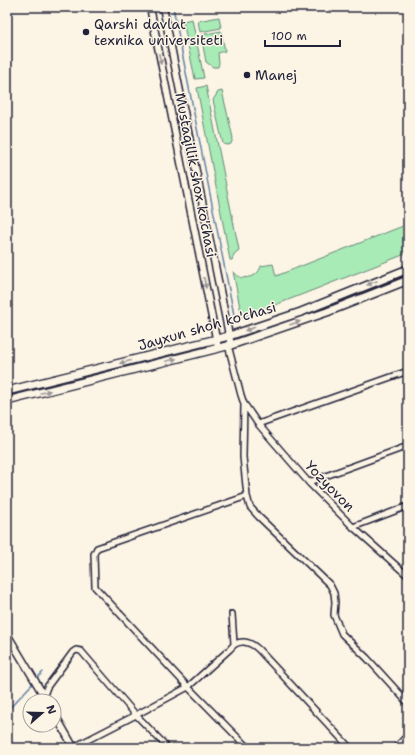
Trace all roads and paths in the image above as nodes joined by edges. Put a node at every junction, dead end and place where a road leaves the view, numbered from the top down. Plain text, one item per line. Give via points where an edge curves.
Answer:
1 (150, 7) edge
2 (162, 7) edge
3 (408, 269) edge
4 (408, 280) edge
5 (229, 336) junction
6 (216, 339) junction
7 (229, 345) junction
8 (218, 348) junction
9 (408, 371) edge
10 (7, 391) edge
11 (7, 401) edge
12 (244, 404) junction
13 (258, 424) junction
14 (408, 446) edge
15 (309, 482) junction
16 (247, 496) junction
17 (408, 506) edge
18 (353, 527) junction
19 (408, 576) edge
20 (232, 614) dead end
21 (7, 634) edge
22 (234, 644) junction
23 (188, 686) junction
24 (42, 693) edge
25 (46, 693) edge
26 (408, 703) edge
27 (136, 715) junction
28 (62, 727) edge
29 (408, 735) edge
30 (74, 748) edge
31 (168, 748) edge
32 (248, 748) edge
33 (350, 748) edge
34 (395, 748) edge

1 -> 6 main road, Mustaqillik shox ko'chasi
2 - 5 main road, Mustaqillik shox ko'chasi
3 -> 5 highway, Jayxun shoh ko'chasi via 301,312
7 -> 4 highway, Jayxun shoh ko'chasi via 327,312
5 - 6 highway, Jayxun shoh ko'chasi
5 - 7 main road, Mustaqillik shox ko'chasi
6 - 8 main road, Mustaqillik shox ko'chasi
6 -> 10 highway, Jayxun shoh ko'chasi
7 - 8 highway, Jayxun shoh ko'chasi
7 - 12 street
11 -> 8 highway, Jayxun shoh ko'chasi
9 - 13 street
12 - 13 street, Yozyovon
12 - 16 street via 243,457
13 - 15 street, Yozyovon
14 - 15 street
15 - 18 street, Yozyovon
16 - 23 street via 98,548 94,554 95,587
16 - 26 street via 250,507 330,585 336,602 334,615 342,634
17 - 18 street
18 - 19 street, Yozyovon
20 - 22 street
21 - 24 main road
22 - 23 street
22 - 33 street via 253,644
23 - 27 street
23 - 32 street
25 - 27 street via 47,687 73,652 81,651
27 - 30 street
27 - 31 street
28 - 30 main road
29 - 34 street

